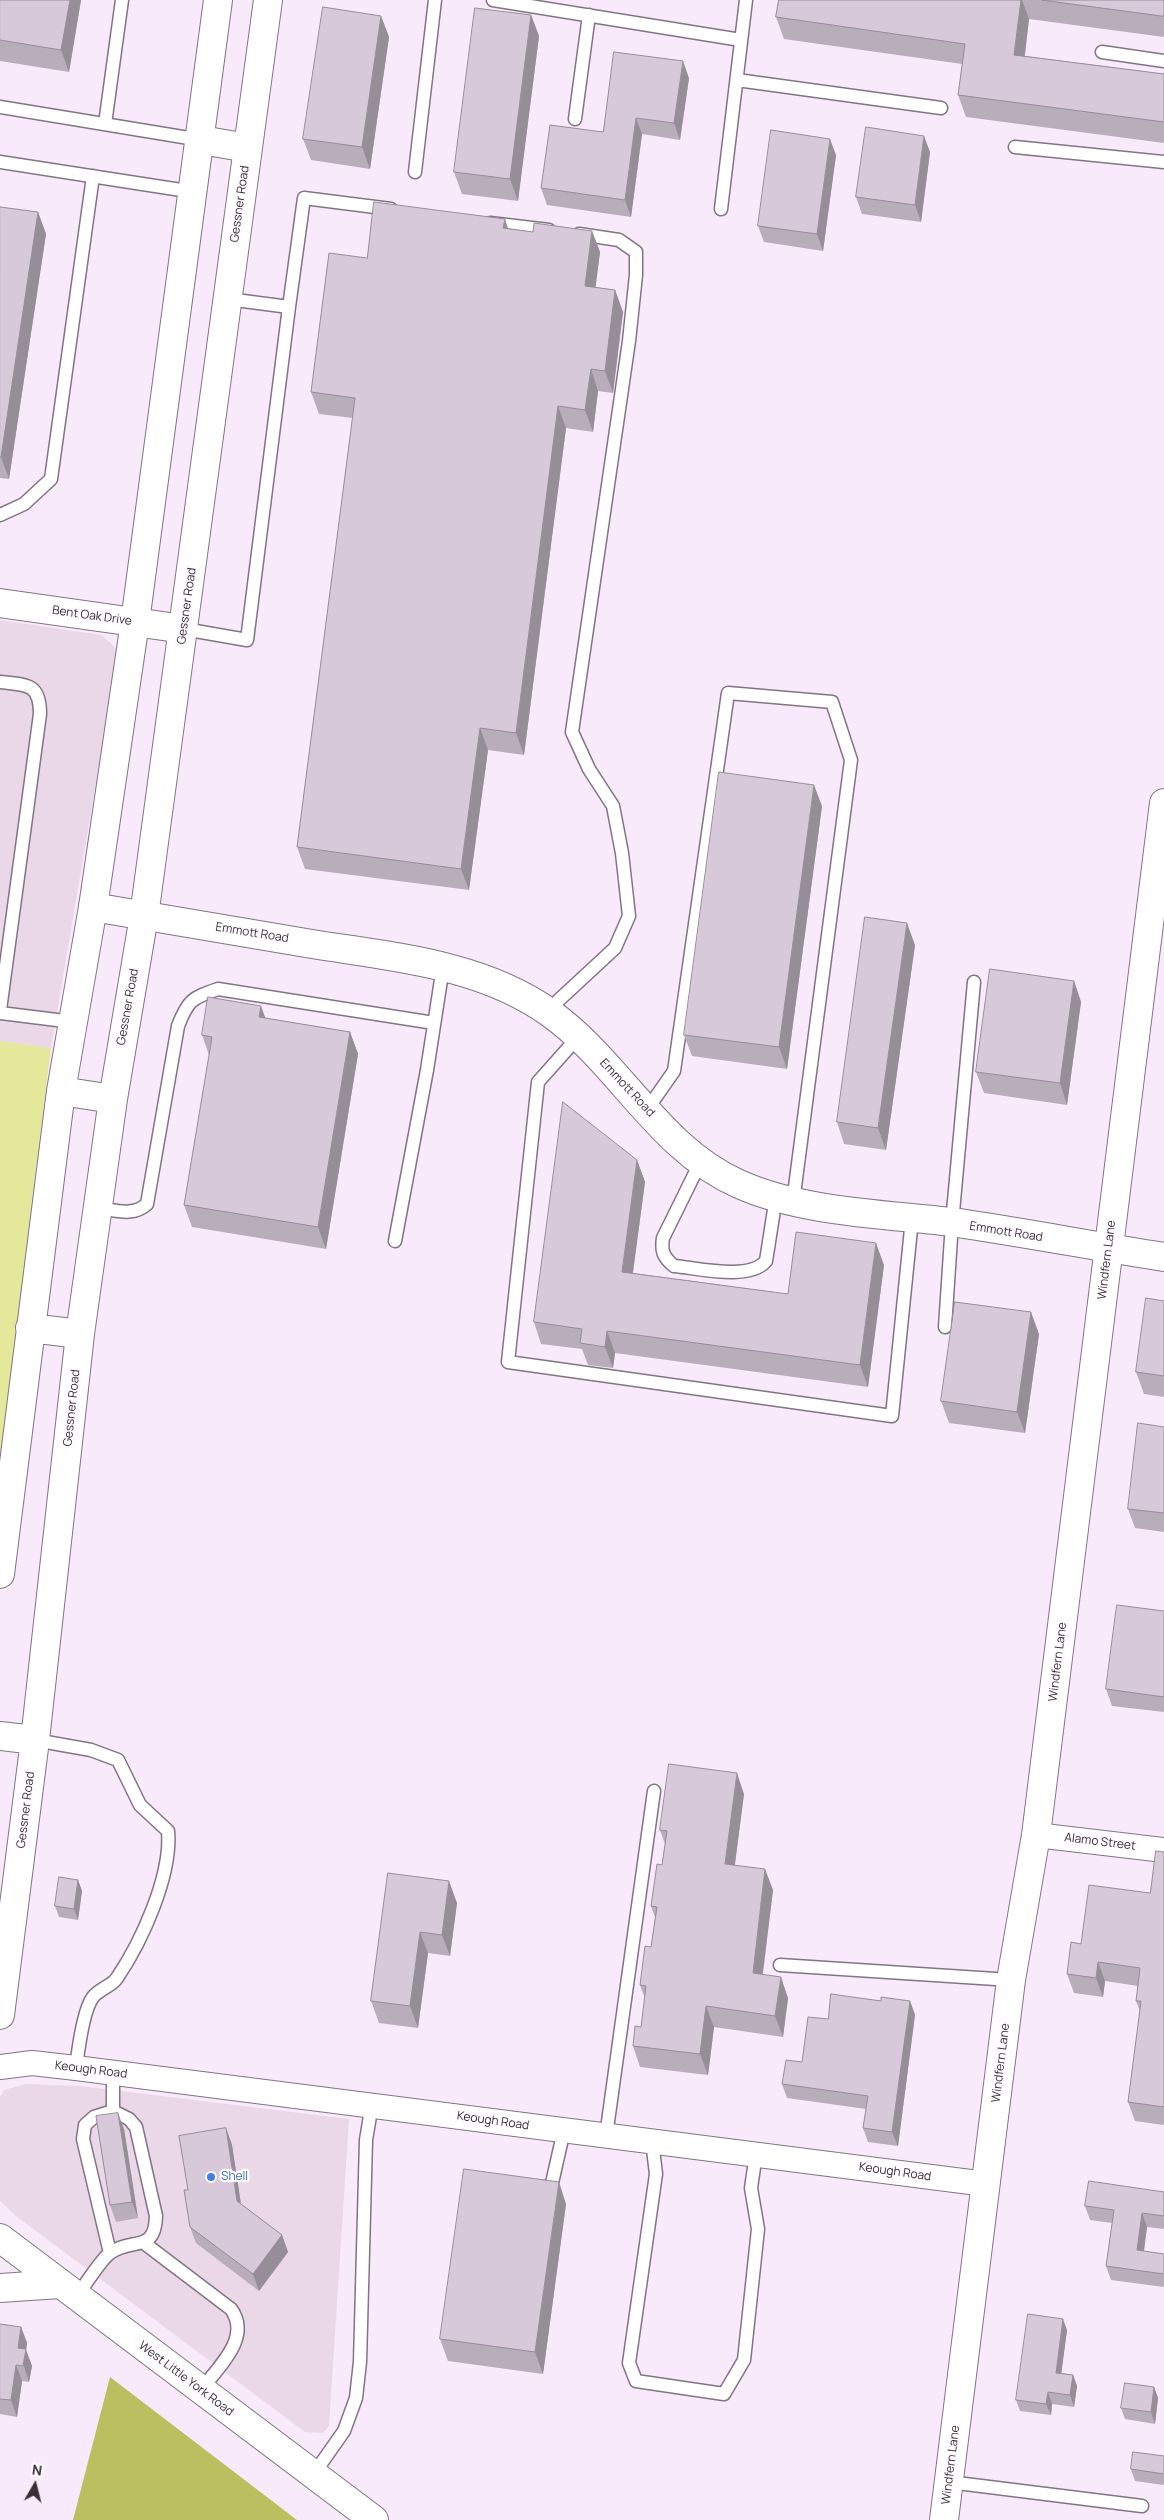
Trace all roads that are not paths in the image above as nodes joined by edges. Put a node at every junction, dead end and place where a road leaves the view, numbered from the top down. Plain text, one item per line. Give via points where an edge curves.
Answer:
1 (122, 0) edge
2 (218, 0) edge
3 (268, 0) edge
4 (435, 0) edge
5 (493, 0) edge
6 (746, 0) edge
7 (589, 15) junction
8 (741, 40) junction
9 (1102, 52) dead end
10 (1164, 60) edge
11 (737, 80) junction
12 (0, 106) edge
13 (941, 108) dead end
14 (575, 118) dead end
15 (105, 124) junction
16 (201, 140) junction
17 (1015, 147) dead end
18 (248, 148) junction
19 (0, 162) edge
20 (1164, 162) edge
21 (415, 172) dead end
22 (93, 176) junction
23 (194, 192) junction
24 (722, 209) dead end
25 (402, 211) edge
26 (481, 221) edge
27 (228, 299) junction
28 (289, 307) junction
29 (0, 515) edge
30 (0, 603) edge
31 (135, 622) junction
32 (184, 629) junction
33 (0, 682) edge
34 (1164, 803) edge
35 (93, 907) junction
36 (144, 916) junction
37 (443, 967) junction
38 (974, 982) dead end
39 (0, 1011) edge
40 (547, 1011) junction
41 (73, 1022) junction
42 (434, 1023) junction
43 (579, 1036) junction
44 (61, 1091) junction
45 (113, 1099) junction
46 (646, 1111) junction
47 (701, 1161) junction
48 (784, 1199) junction
49 (98, 1208) junction
50 (912, 1219) junction
51 (952, 1222) junction
52 (395, 1241) dead end
53 (1109, 1249) junction
54 (1164, 1257) edge
55 (945, 1327) dead end
56 (30, 1328) junction
57 (80, 1334) junction
58 (7, 1464) edge
59 (0, 1574) edge
60 (0, 1736) edge
61 (34, 1740) junction
62 (654, 1791) dead end
63 (1036, 1835) junction
64 (1164, 1850) edge
65 (780, 1965) dead end
66 (1011, 1980) junction
67 (0, 2014) edge
68 (0, 2067) edge
69 (76, 2068) junction
70 (113, 2073) junction
71 (372, 2104) junction
72 (112, 2111) junction
73 (564, 2130) junction
74 (606, 2136) junction
75 (652, 2142) junction
76 (756, 2154) junction
77 (986, 2184) junction
78 (528, 2186) edge
79 (0, 2238) edge
80 (144, 2243) junction
81 (110, 2253) junction
82 (0, 2288) edge
83 (68, 2290) junction
84 (200, 2390) junction
85 (313, 2475) junction
86 (949, 2482) junction
87 (1142, 2506) dead end
88 (374, 2520) edge
89 (944, 2520) edge

1 - 15 lane
2 - 16 main road
3 - 18 main road, Gessner Road
4 - 21 lane
5 - 7 lane
6 - 8 lane
7 - 8 lane
7 - 14 lane
8 - 11 lane
9 - 10 lane
11 - 13 lane
11 - 24 lane
12 - 15 lane
15 - 16 lane
16 - 18 main road
16 - 23 main road
17 - 20 lane
18 - 27 main road, Gessner Road
19 - 22 lane
22 - 23 lane
22 - 29 lane via 51,479 24,504
23 - 31 main road
25 - 28 lane via 304,198
26 - 40 lane via 619,240 636,252 629,341 572,732 589,768 613,806 629,916 615,948
27 - 28 lane
27 - 32 main road, Gessner Road
28 - 32 lane via 247,640
30 - 31 main road, Bent Oak Drive
31 - 32 main road, Bent Oak Drive
31 - 35 main road
32 - 36 main road, Gessner Road
33 - 39 lane via 34,689 40,699
34 - 53 main road, Windfern Lane
35 - 36 main road, Emmott Road
35 - 41 main road
36 - 37 main road, Emmott Road
36 - 45 main road, Gessner Road
37 - 40 main road, Emmott Road via 495,982
37 - 42 lane
38 - 51 lane
39 - 41 lane
40 - 43 main road, Emmott Road
41 - 44 main road
42 - 49 lane via 218,989 198,996 185,1006 178,1026 147,1204 140,1210 129,1212
42 - 52 lane
43 - 46 main road, Emmott Road
43 - 50 lane via 538,1082 508,1362 892,1416
44 - 45 main road
44 - 56 main road
45 - 49 main road, Gessner Road
46 - 47 main road, Emmott Road
46 - 48 lane via 674,1071 728,693 832,702 851,760
47 - 48 main road, Emmott Road via 738,1184
47 - 48 lane via 663,1238 661,1250 665,1259 674,1266 744,1273 761,1267 766,1261
48 - 50 main road, Emmott Road
49 - 57 main road, Gessner Road
50 - 51 main road, Emmott Road
51 - 53 main road, Emmott Road
51 - 55 lane
53 - 54 main road, Emmott Road
53 - 63 main road, Windfern Lane
56 - 57 main road
56 - 58 main road
57 - 61 main road, Gessner Road
58 - 59 main road
60 - 61 main road
61 - 67 main road, Gessner Road
61 - 69 lane via 91,1750 118,1760 140,1805 168,1831 169,1848 146,1925 116,1980 93,1997 79,2039
62 - 74 lane
63 - 64 street, Alamo Street
63 - 66 main road, Windfern Lane
65 - 66 lane
66 - 77 main road, Windfern Lane
68 - 69 street, Keough Road via 32,2063
69 - 70 street, Keough Road
70 - 71 street, Keough Road
70 - 72 lane
71 - 73 street, Keough Road
71 - 85 lane via 366,2140 360,2362 356,2398 344,2431
72 - 80 lane via 129,2119 136,2127 156,2216 156,2226
72 - 81 lane via 85,2124 83,2140
73 - 74 street, Keough Road
73 - 78 lane via 552,2183 548,2187
74 - 75 street, Keough Road
75 - 76 street, Keough Road
75 - 76 lane via 656,2174 629,2363 636,2381 724,2394 744,2360 758,2229 750,2188
76 - 77 street, Keough Road
77 - 86 main road, Windfern Lane
79 - 83 main road, West Little York Road
80 - 81 lane
80 - 84 lane via 231,2309 237,2318 237,2340
81 - 83 lane
82 - 83 main road
83 - 84 main road, West Little York Road
84 - 85 main road, West Little York Road
85 - 88 main road, West Little York Road
86 - 87 lane
86 - 89 main road, Windfern Lane

